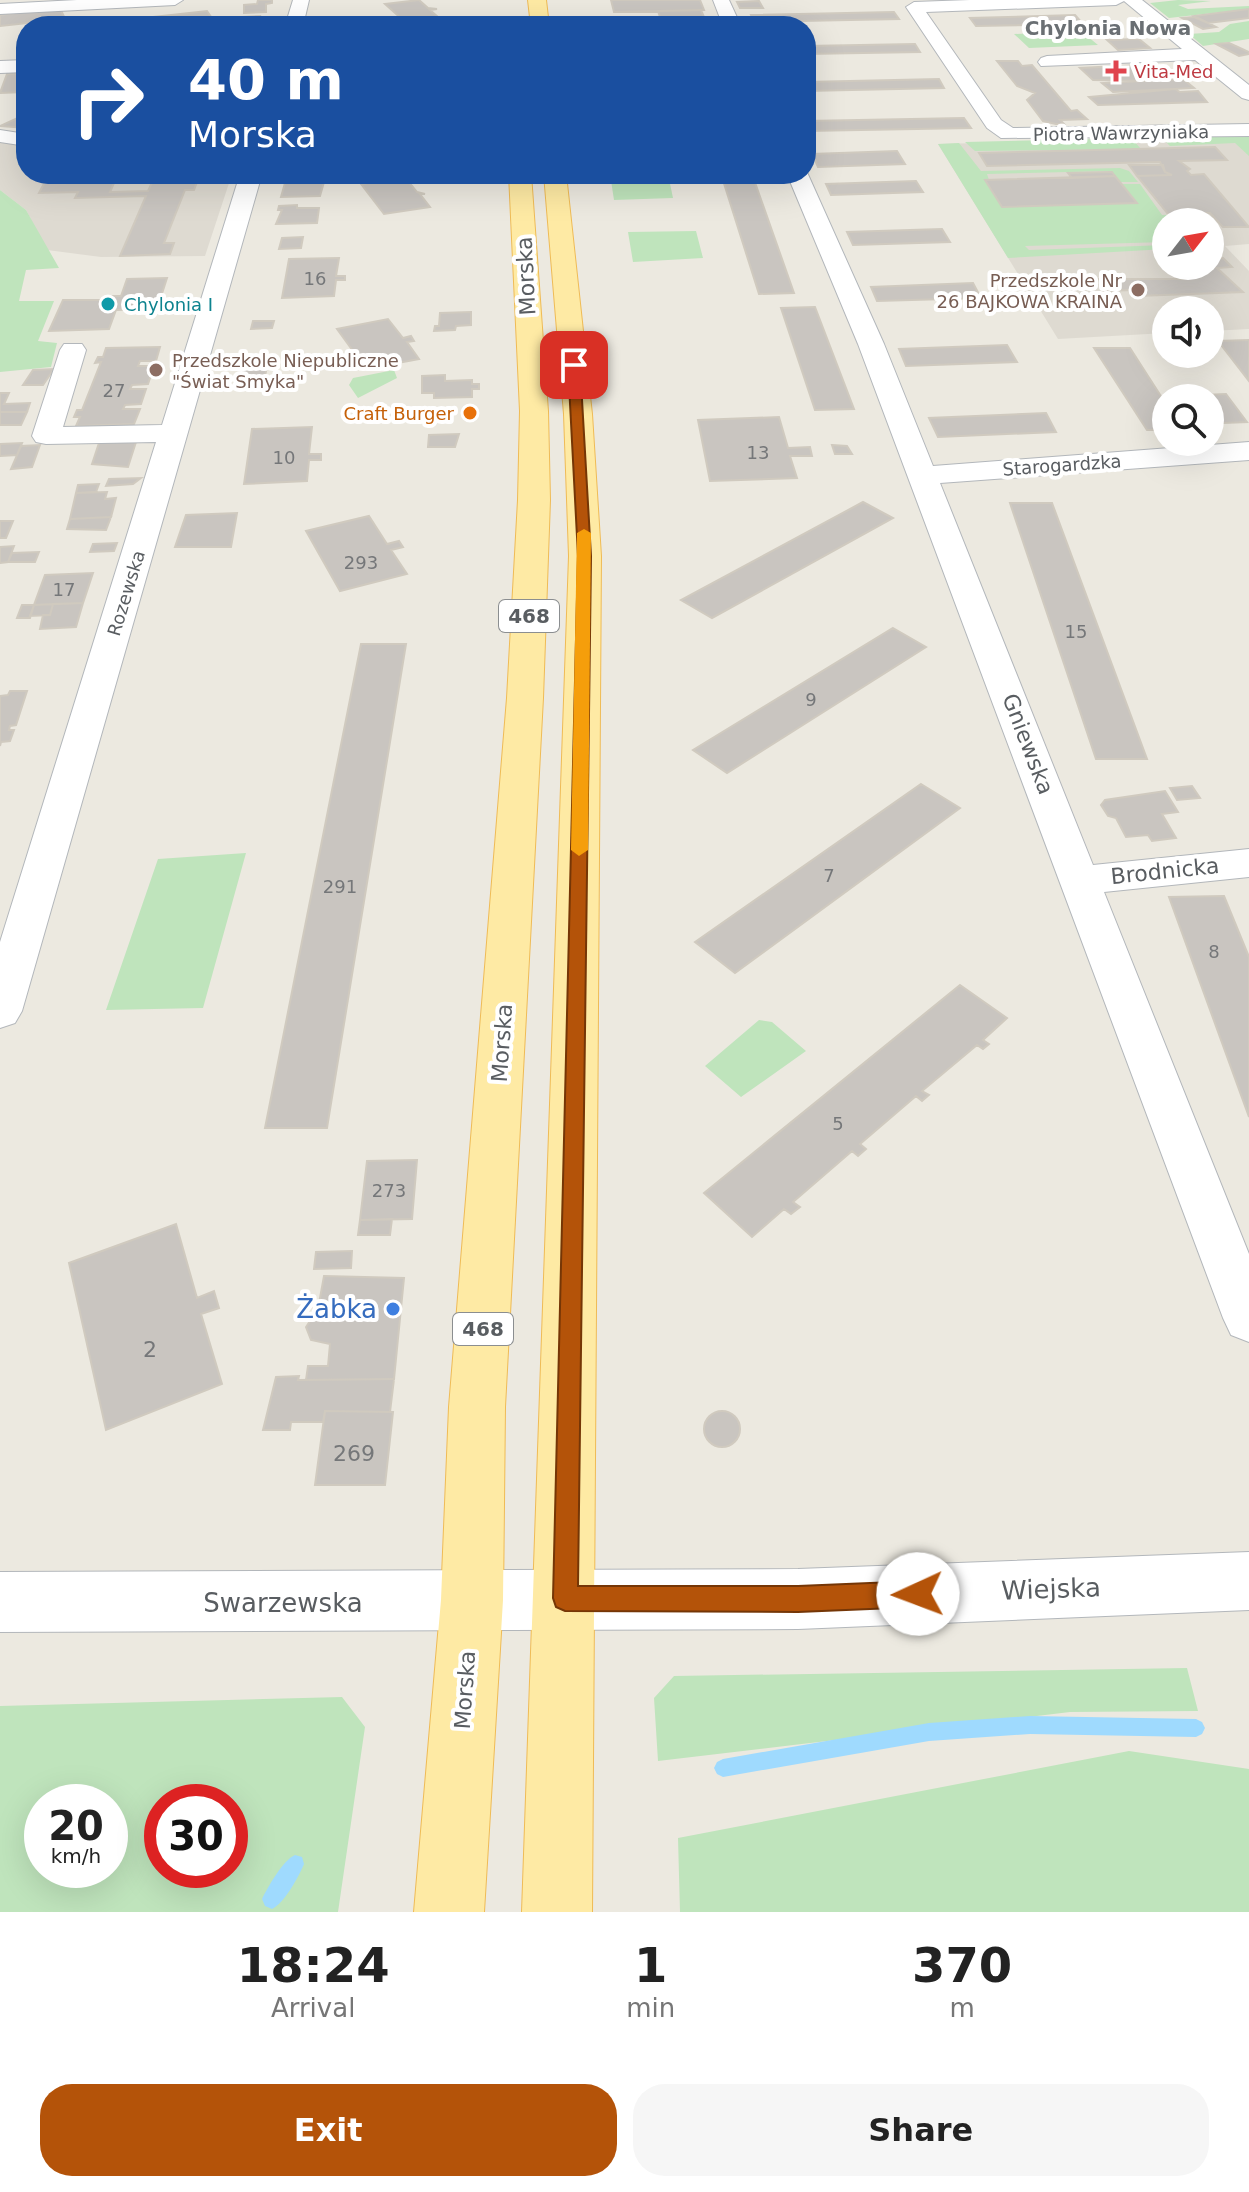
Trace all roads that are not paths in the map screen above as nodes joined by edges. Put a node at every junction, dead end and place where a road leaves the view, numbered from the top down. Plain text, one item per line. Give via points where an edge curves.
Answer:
1 (175, 0) edge
2 (1116, 0) edge
3 (1132, 0) edge
4 (0, 9) edge
5 (1199, 54) junction
6 (1047, 62) dead end
7 (1249, 94) edge
8 (1249, 130) edge
9 (248, 184) edge
10 (521, 184) edge
11 (556, 184) edge
12 (802, 184) edge
13 (73, 350) dead end
14 (174, 433) junction
15 (1249, 451) edge
16 (923, 475) junction
17 (1249, 863) edge
18 (1080, 880) junction
19 (0, 1011) edge
20 (1249, 1318) edge
21 (1249, 1581) edge
22 (565, 1598) junction
23 (472, 1600) junction
24 (0, 1602) edge
25 (449, 1912) edge
26 (557, 1912) edge

1 - 4 street
2 - 8 street, Piotra Wawrzyniaka via 914,7 994,124 1008,134
3 - 5 street
5 - 6 street
5 - 7 street
9 - 14 street, Rozewska
10 - 23 main road, Morska / 468 via 534,500 477,1407
11 - 22 main road, Morska / 468 via 578,414 585,556
12 - 16 street, Gniewska
13 - 14 street via 46,436
14 - 19 street, Rozewska
15 - 16 street, Starogardzka
16 - 18 street, Gniewska
17 - 18 street, Brodnicka
18 - 20 street, Gniewska
21 - 22 street, Wiejska via 798,1599
22 - 23 street, Swarzewska
22 - 26 main road, Morska / 468
23 - 24 street, Swarzewska
23 - 25 main road, Morska / 468

